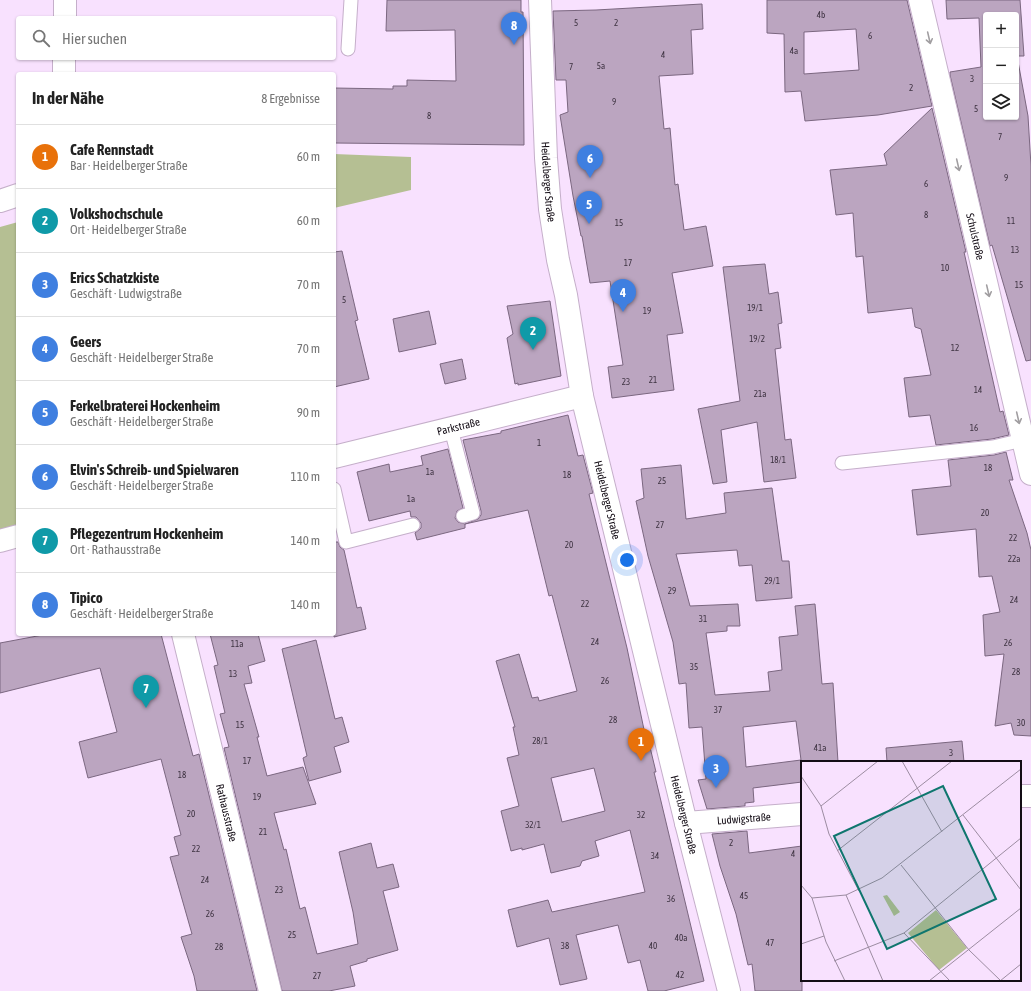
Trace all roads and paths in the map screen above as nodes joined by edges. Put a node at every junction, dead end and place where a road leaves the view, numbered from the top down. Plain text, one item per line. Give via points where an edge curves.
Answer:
1 (65, 0) edge
2 (352, 0) edge
3 (540, 0) edge
4 (920, 0) edge
5 (65, 16) edge
6 (348, 49) dead end
7 (64, 60) edge
8 (64, 72) edge
9 (16, 196) edge
10 (0, 201) edge
11 (582, 396) junction
12 (451, 428) junction
13 (1023, 440) junction
14 (336, 457) edge
15 (842, 463) dead end
16 (1031, 474) edge
17 (336, 499) edge
18 (462, 516) dead end
19 (413, 525) dead end
20 (16, 537) edge
21 (0, 541) edge
22 (182, 636) edge
23 (801, 814) edge
24 (686, 823) junction
25 (270, 991) edge
26 (730, 991) edge

1 - 5 street
2 - 6 lane
3 - 11 street, Heidelberger Straße via 550,209
4 -> 13 street, Schulstraße
7 - 8 street
9 - 10 street
11 - 12 street, Parkstraße
11 - 24 street, Heidelberger Straße
12 - 14 street, Parkstraße
12 - 18 lane via 473,513
13 - 15 lane via 993,447
13 - 16 street, Schulstraße
17 - 19 lane via 346,542
20 - 21 street
22 - 25 street, Rathausstraße
23 - 24 street, Ludwigstraße
24 - 26 street, Heidelberger Straße

